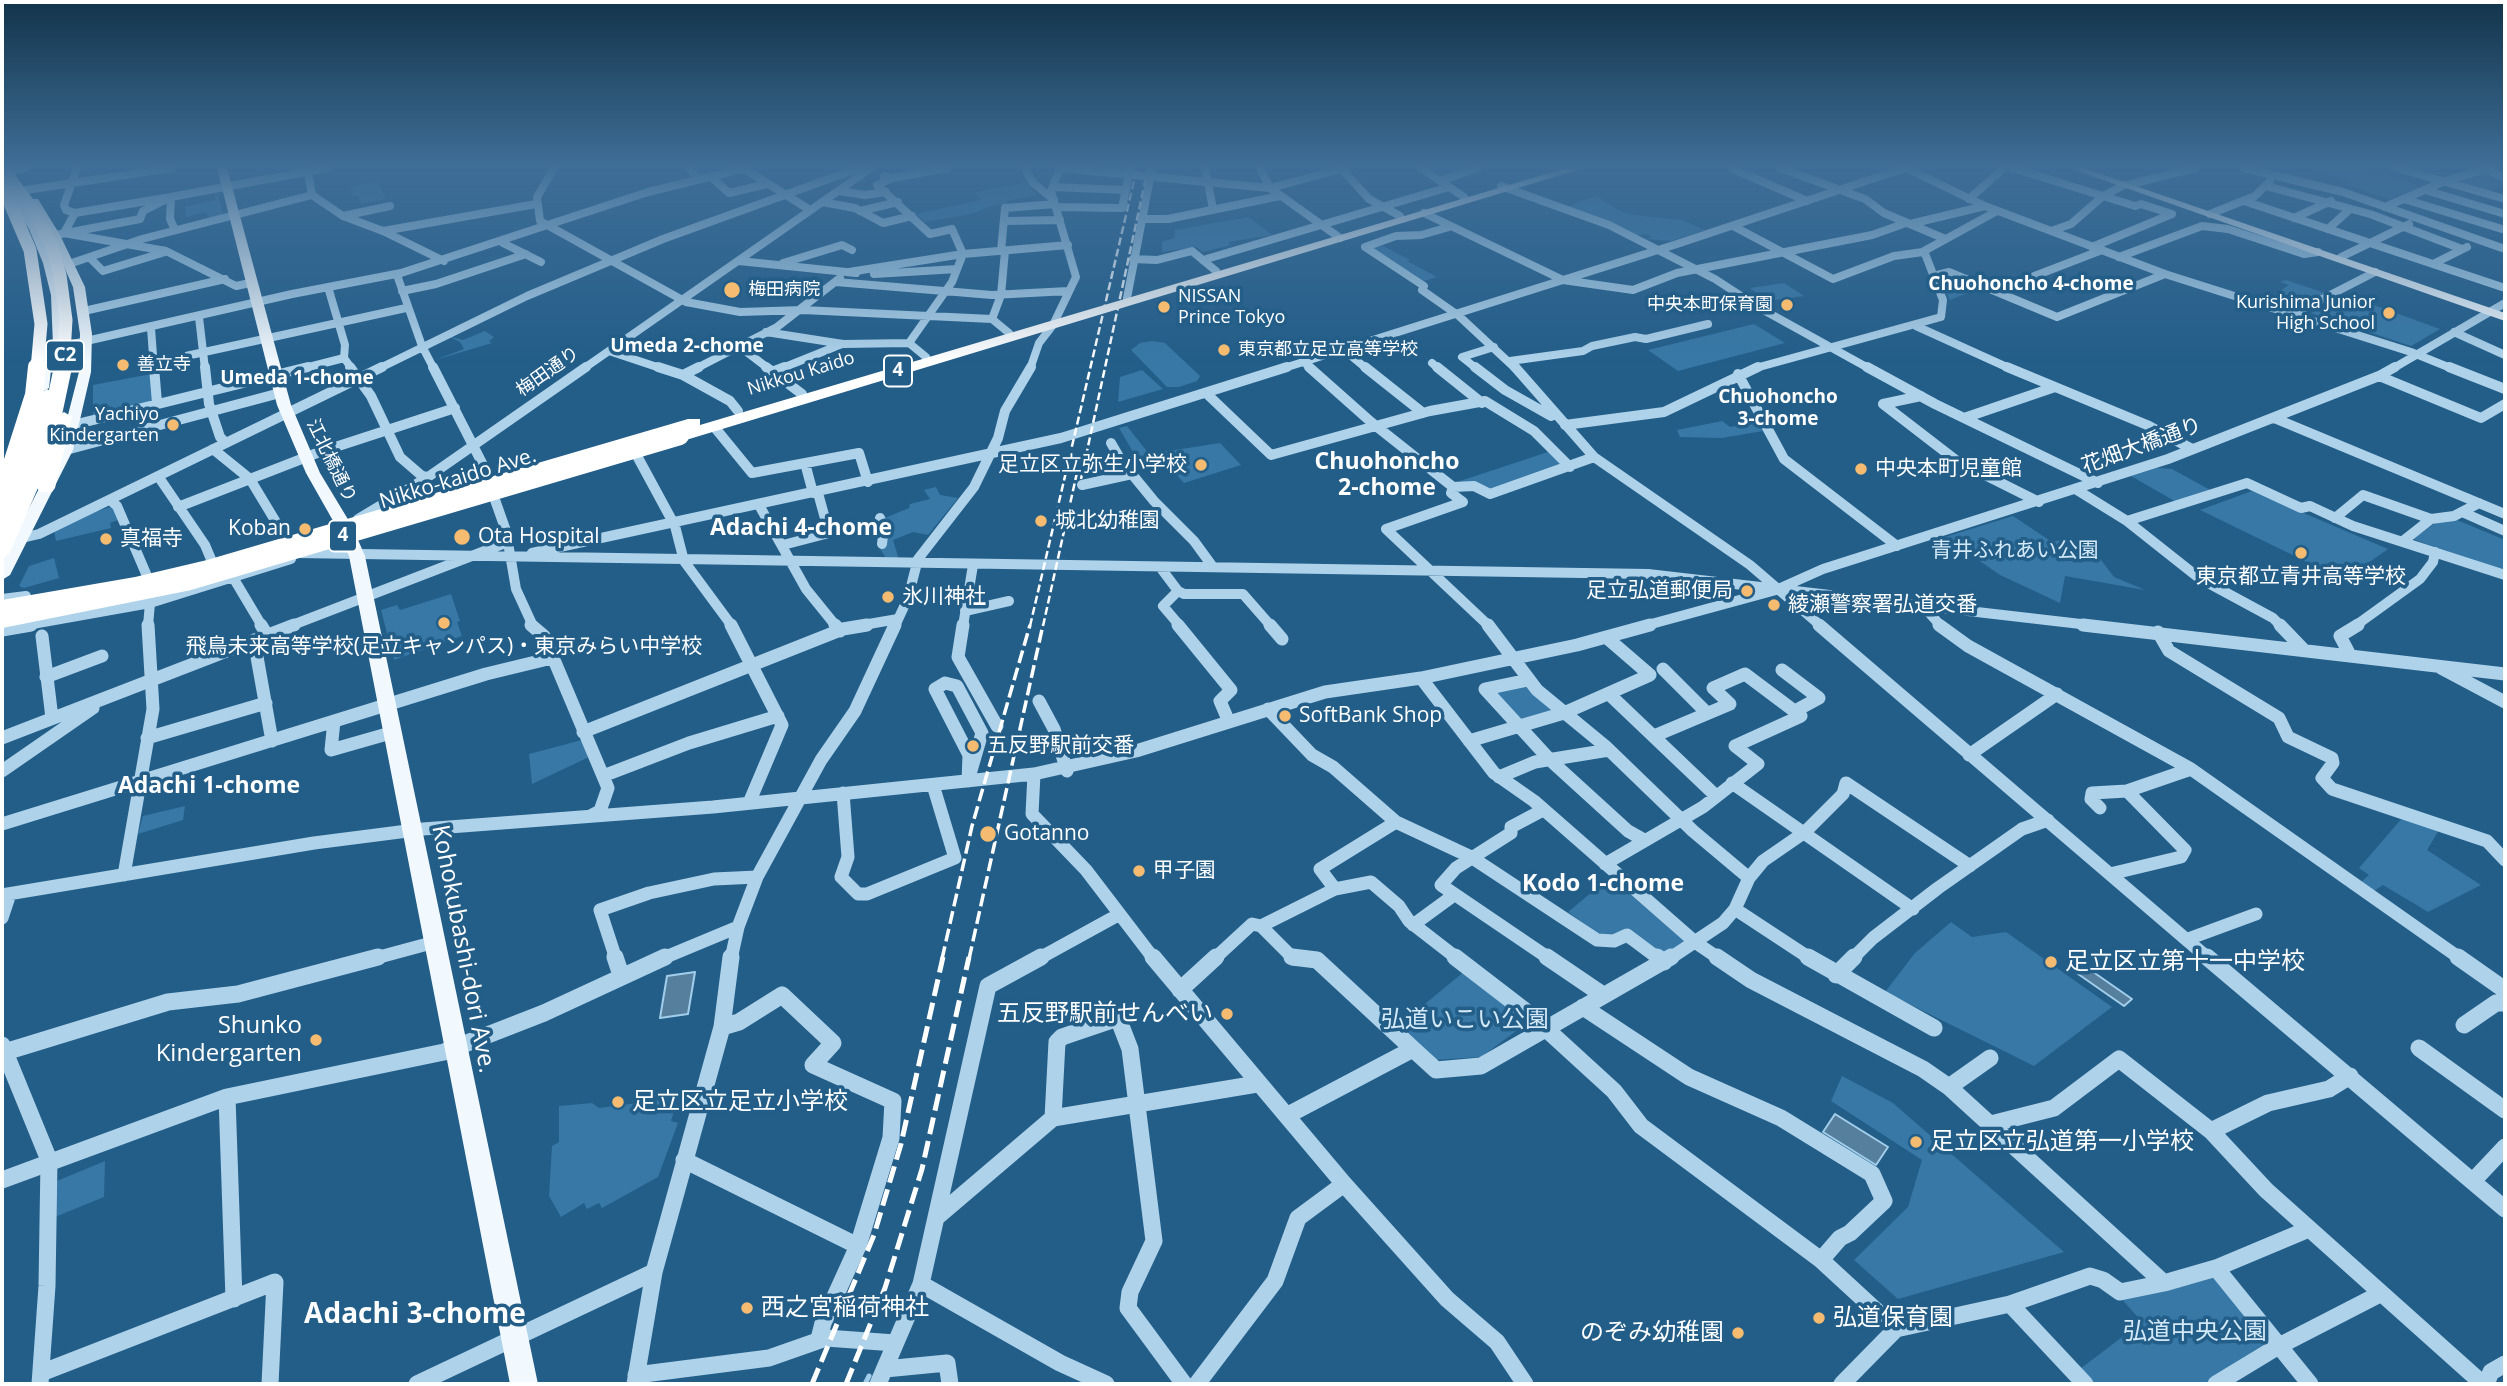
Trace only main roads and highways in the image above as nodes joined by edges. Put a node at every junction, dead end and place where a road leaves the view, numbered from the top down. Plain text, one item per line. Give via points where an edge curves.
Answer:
1 (30, 233) edge
2 (31, 233) edge
3 (46, 233) edge
4 (59, 233) edge
5 (238, 233) edge
6 (1351, 233) edge
7 (1358, 233) edge
8 (2264, 233) edge
9 (2268, 233) edge
10 (32, 236) junction
11 (1338, 237) junction
12 (65, 270) junction
13 (2500, 311) edge
14 (1054, 322) junction
15 (60, 347) junction
16 (747, 412) junction
17 (68, 421) junction
18 (679, 433) junction
19 (32, 453) junction
20 (5, 488) edge
21 (46, 488) junction
22 (491, 490) junction
23 (2, 521) edge
24 (2, 534) edge
25 (351, 541) junction
26 (2, 548) edge
27 (295, 548) junction
28 (2, 575) edge
29 (2, 606) edge
30 (2, 612) edge
31 (2, 619) edge
32 (2, 625) edge
33 (524, 1384) edge

1 - 10 highway, C2, bridge
2 - 10 main road
3 - 12 highway, C2, bridge
4 - 12 main road
5 - 25 main road, 江北橋通り via 287,413
6 - 11 highway, 4
7 - 11 highway, 4
8 - 13 main road
9 - 13 main road
10 - 15 main road via 57,295
10 - 19 highway, bridge via 52,317 53,361
10 - 20 highway, C2, bridge via 40,345 30,411
11 - 14 highway, 4
11 - 14 highway, 4
12 - 17 highway via 75,328
12 - 17 main road via 84,311 86,342 85,372
12 - 26 highway, C2, bridge via 66,330 58,404 37,472
14 - 16 highway, Nikkou Kaido / 4
14 - 16 highway, Nikkou Kaido / 4
15 - 20 main road via 47,350 33,426
15 - 24 main road via 40,445
16 - 18 highway, Nikkou Kaido / 4
16 - 22 highway, 4
16 - 22 highway, 4 via 716,429 636,454
17 - 21 highway
17 - 21 main road via 66,450
18 - 30 highway, Nikko-kaido Ave. / 4, bridge via 209,570 130,590
18 - 31 highway, Nikko-kaido Ave. / 4, bridge via 186,582
19 - 20 highway
19 - 23 highway
21 - 28 main road
22 - 25 highway, 4
22 - 25 highway, 4 via 427,501
25 - 27 highway, 4
25 - 33 main road, Kohokubashi-dori Ave. via 394,732
27 - 29 highway, 4 via 254,552 182,572
27 - 32 highway, 4 via 183,588

